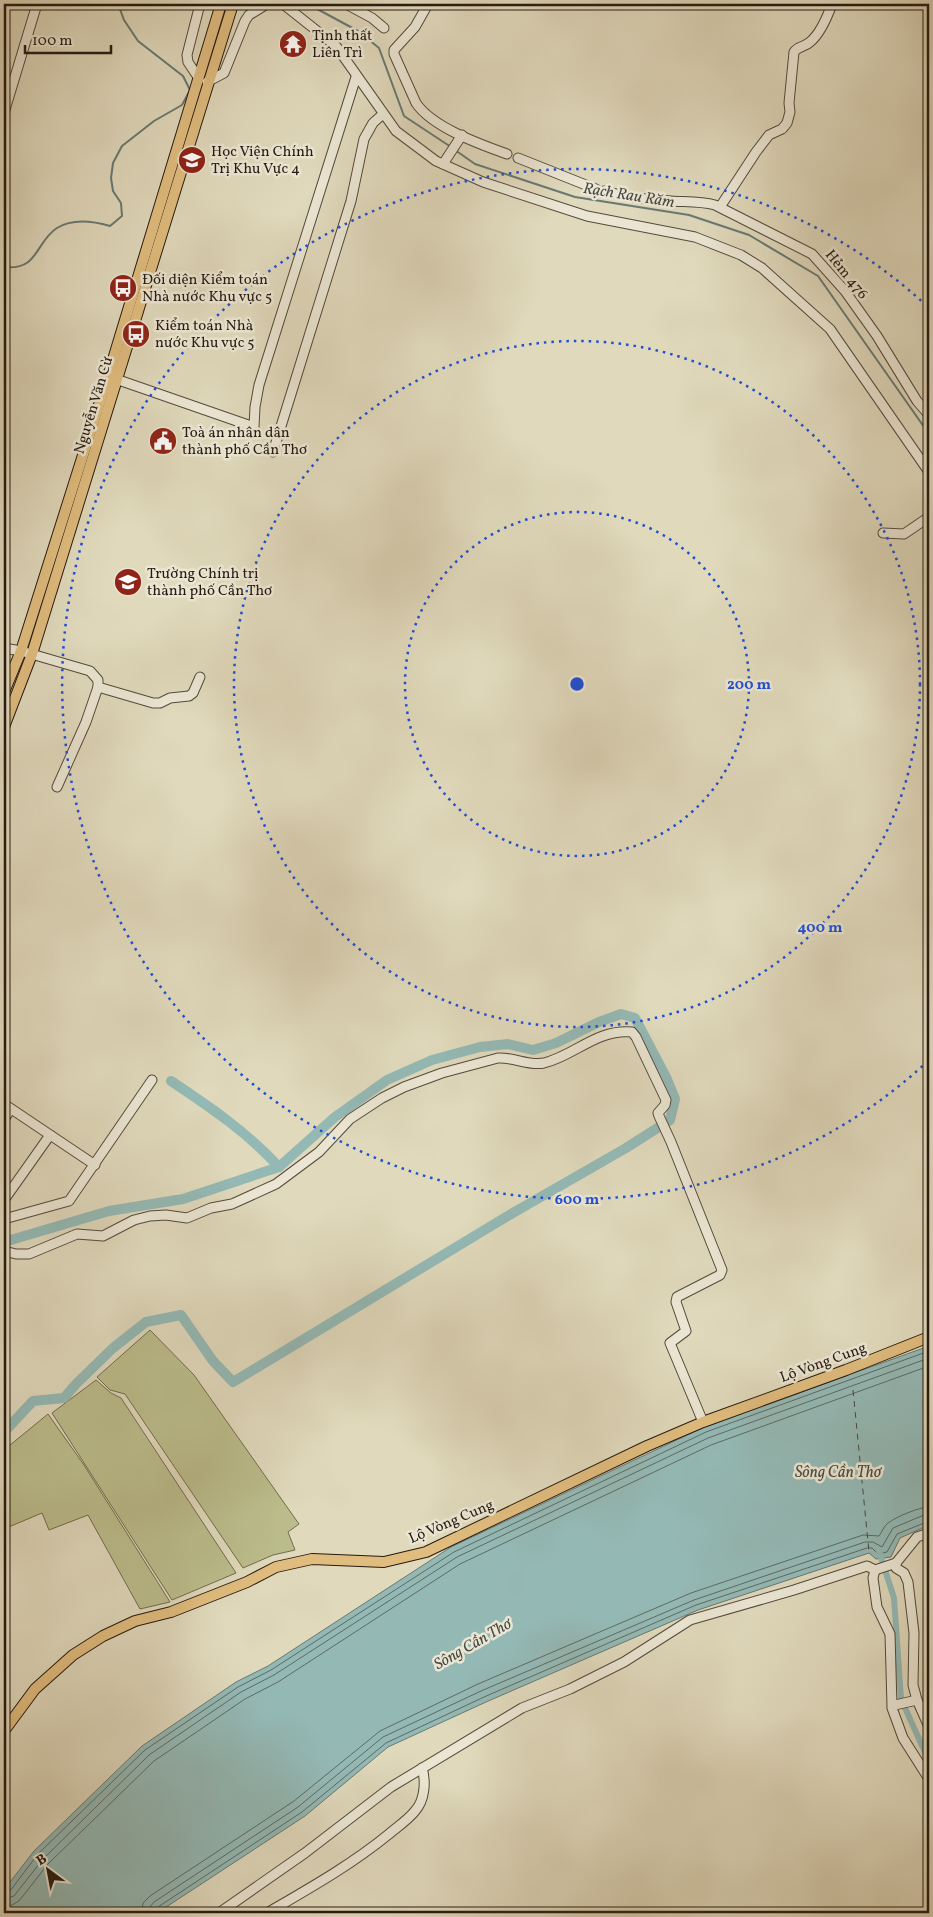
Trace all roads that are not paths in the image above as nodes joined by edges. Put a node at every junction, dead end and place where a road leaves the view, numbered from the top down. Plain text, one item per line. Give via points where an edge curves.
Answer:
1 (37, 4) edge
2 (200, 4) edge
3 (221, 4) edge
4 (267, 4) edge
5 (283, 4) edge
6 (346, 4) edge
7 (428, 4) edge
8 (832, 4) edge
9 (231, 8) edge
10 (384, 28) dead end
11 (356, 76) junction
12 (203, 79) junction
13 (4, 112) edge
14 (383, 114) junction
15 (461, 138) junction
16 (507, 154) dead end
17 (518, 158) dead end
18 (446, 160) junction
19 (720, 207) junction
20 (112, 378) junction
21 (929, 415) edge
22 (273, 452) dead end
23 (929, 472) edge
24 (70, 493) junction
25 (81, 496) junction
26 (929, 517) edge
27 (883, 532) dead end
28 (4, 648) edge
29 (21, 650) junction
30 (32, 654) junction
31 (200, 677) dead end
32 (98, 687) junction
33 (4, 692) edge
34 (4, 727) edge
35 (56, 787) dead end
36 (152, 1080) dead end
37 (7, 1107) edge
38 (4, 1119) edge
39 (50, 1135) junction
40 (95, 1165) junction
41 (4, 1200) edge
42 (4, 1219) edge
43 (4, 1252) edge
44 (929, 1337) edge
45 (703, 1422) junction
46 (929, 1533) edge
47 (894, 1564) junction
48 (875, 1570) junction
49 (914, 1701) junction
50 (894, 1706) junction
51 (929, 1727) edge
52 (4, 1731) edge
53 (422, 1768) junction
54 (929, 1779) edge
55 (219, 1913) edge
56 (268, 1913) edge

1 - 13 street
2 - 12 street via 187,55 188,62
3 - 12 main road, Nguyễn Văn Cừ
4 - 12 street via 245,21 224,73
5 - 11 street via 336,46
6 - 10 street
7 - 15 street via 415,27 395,47 394,54 421,110
8 - 19 street via 816,35 794,52 787,123 764,141
9 - 12 main road, Nguyễn Văn Cừ
11 - 14 street
11 - 20 street via 258,391 254,426
12 - 20 main road, Nguyễn Văn Cừ
14 - 18 street via 396,131 436,161
14 - 22 street via 373,123 364,139 351,202
15 - 16 street
15 - 18 street
17 - 19 street, Hẻm 476 via 623,196
18 - 23 street via 483,182 587,216 695,237 741,255 762,268 830,329
19 - 21 street, Hẻm 476 via 812,254 826,267 872,328
20 - 24 main road, Nguyễn Văn Cừ
20 - 25 main road, Nguyễn Văn Cừ
24 - 25 main road
24 - 29 main road, Nguyễn Văn Cừ
25 - 30 main road, Nguyễn Văn Cừ
26 - 27 street via 904,534
28 - 29 street
29 - 30 street
29 - 33 main road, Nguyễn Văn Cừ
30 - 32 street via 90,671 98,680
30 - 34 main road, Nguyễn Văn Cừ
31 - 32 street via 189,696 170,698 160,703
32 - 35 street
36 - 40 street
37 - 38 street
37 - 39 street
39 - 40 street
39 - 41 street
40 - 42 street via 67,1203
43 - 45 street via 28,1254 77,1234 103,1236 134,1220 166,1215 187,1218 232,1204 276,1184 319,1152 350,1119 404,1087 498,1058 532,1064 551,1061 599,1036 611,1032 632,1032 666,1100 658,1113 722,1272 676,1300 686,1331 671,1344
44 - 45 main road, Lộ Vòng Cung
45 - 52 main road, Lộ Vòng Cung via 426,1552 384,1562 312,1559 276,1567 171,1612 135,1621 73,1655 35,1689
46 - 47 street via 917,1538
47 - 48 street
47 - 49 street via 907,1579 911,1599
48 - 50 street via 873,1578 878,1607 890,1634
48 - 53 street via 866,1566 690,1620 624,1662 522,1708
49 - 50 street
49 - 51 street
50 - 54 street via 894,1717 903,1738
53 - 55 street via 391,1786 305,1853
53 - 56 street via 423,1792 412,1815 337,1873

